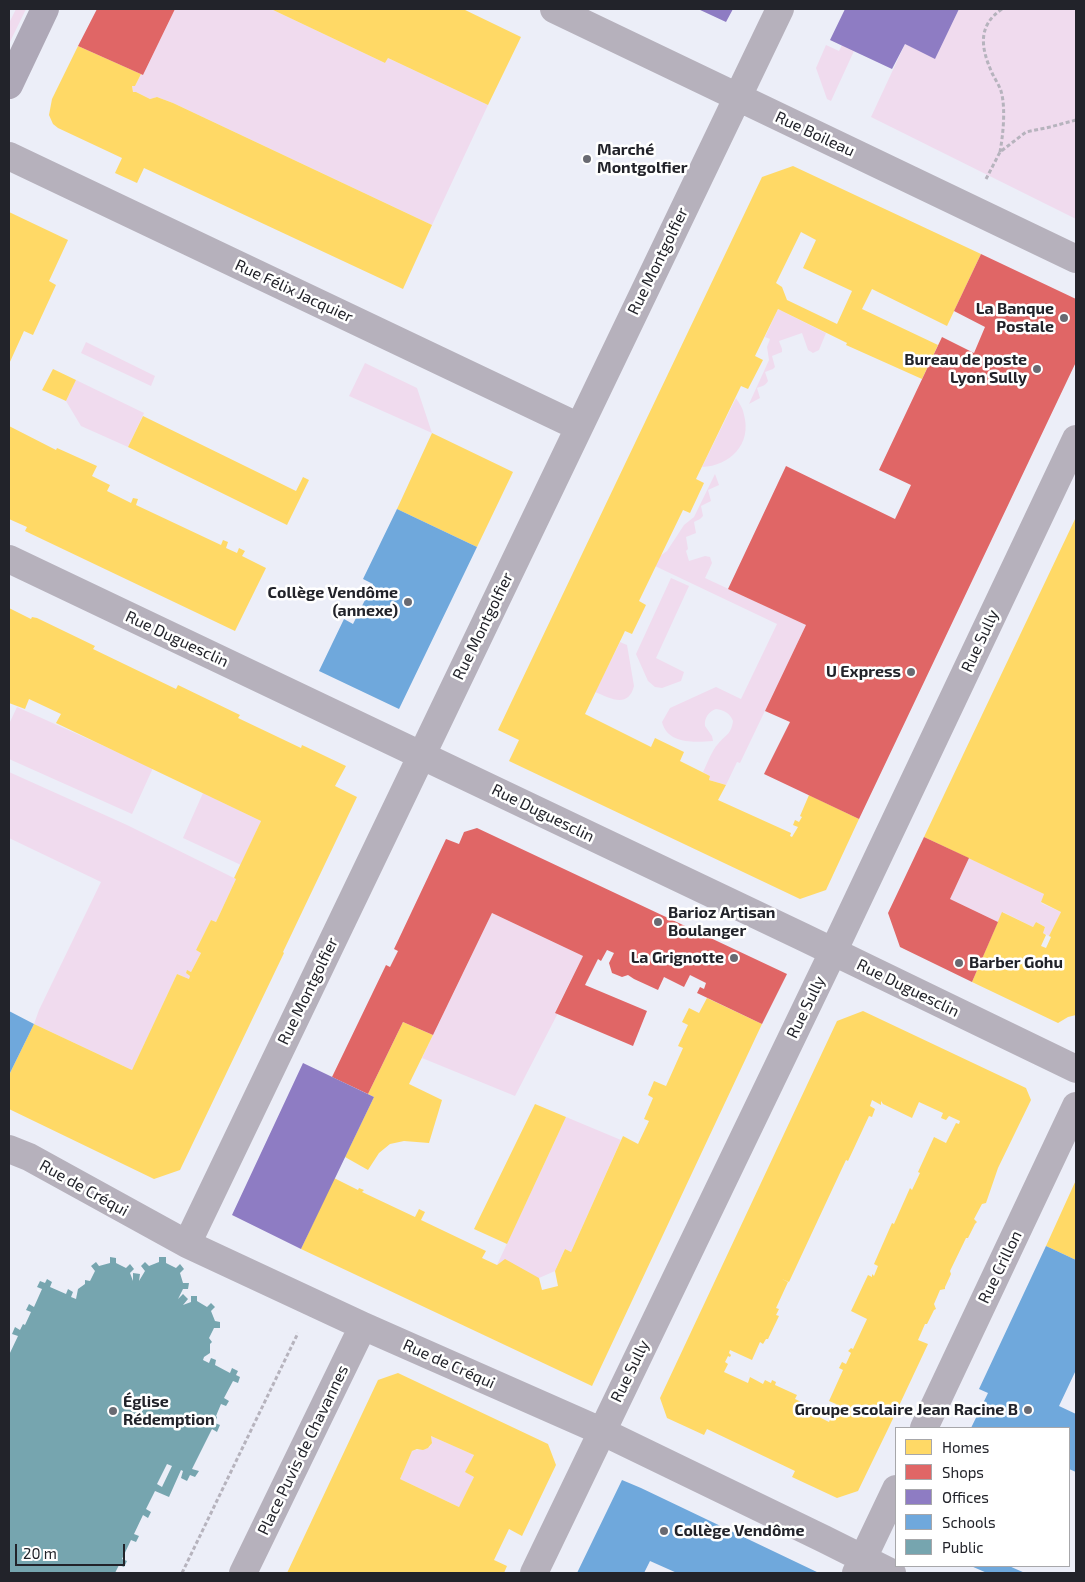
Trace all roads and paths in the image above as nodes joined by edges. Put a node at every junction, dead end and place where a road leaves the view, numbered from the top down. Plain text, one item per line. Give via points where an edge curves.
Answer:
1 (45, 9) edge
2 (554, 9) edge
3 (780, 9) edge
4 (1002, 9) edge
5 (9, 85) edge
6 (737, 97) junction
7 (1076, 120) edge
8 (1000, 152) junction
9 (9, 156) edge
10 (970, 208) junction
11 (1076, 258) edge
12 (579, 427) junction
13 (1076, 439) edge
14 (9, 559) edge
15 (421, 755) junction
16 (833, 952) junction
17 (1076, 1070) edge
18 (1076, 1106) edge
19 (9, 1149) edge
20 (187, 1244) junction
21 (302, 1325) dead end
22 (363, 1326) junction
23 (924, 1427) edge
24 (602, 1431) junction
25 (895, 1491) edge
26 (860, 1566) edge
27 (182, 1573) edge
28 (244, 1573) edge
29 (534, 1573) edge
30 (892, 1573) edge

1 - 5 main road
2 - 6 street, Rue Boileau
3 - 6 street, Rue Montgolfier
4 - 8 path via 992,15 983,32 985,55 1001,92 1004,132
6 - 10 street, Rue Boileau
6 - 12 street, Rue Montgolfier
7 - 8 path via 1026,132
8 - 10 path
9 - 12 street, Rue Félix Jacquier
10 - 11 street, Rue Boileau
12 - 15 street, Rue Montgolfier
13 - 16 street, Rue Sully
14 - 15 street, Rue Duguesclin
15 - 16 street, Rue Duguesclin
15 - 20 street, Rue Montgolfier
16 - 17 street, Rue Duguesclin
16 - 24 street, Rue Sully
18 - 23 street, Rue Crillon
19 - 20 street, Rue de Créqui
20 - 22 street, Rue de Créqui
21 - 27 path
22 - 24 street, Rue de Créqui
22 - 28 street, Place Puvis de Chavannes
24 - 26 street, Rue de Créqui
24 - 29 street, Rue Sully
25 - 26 street
26 - 30 street, Rue de Créqui

